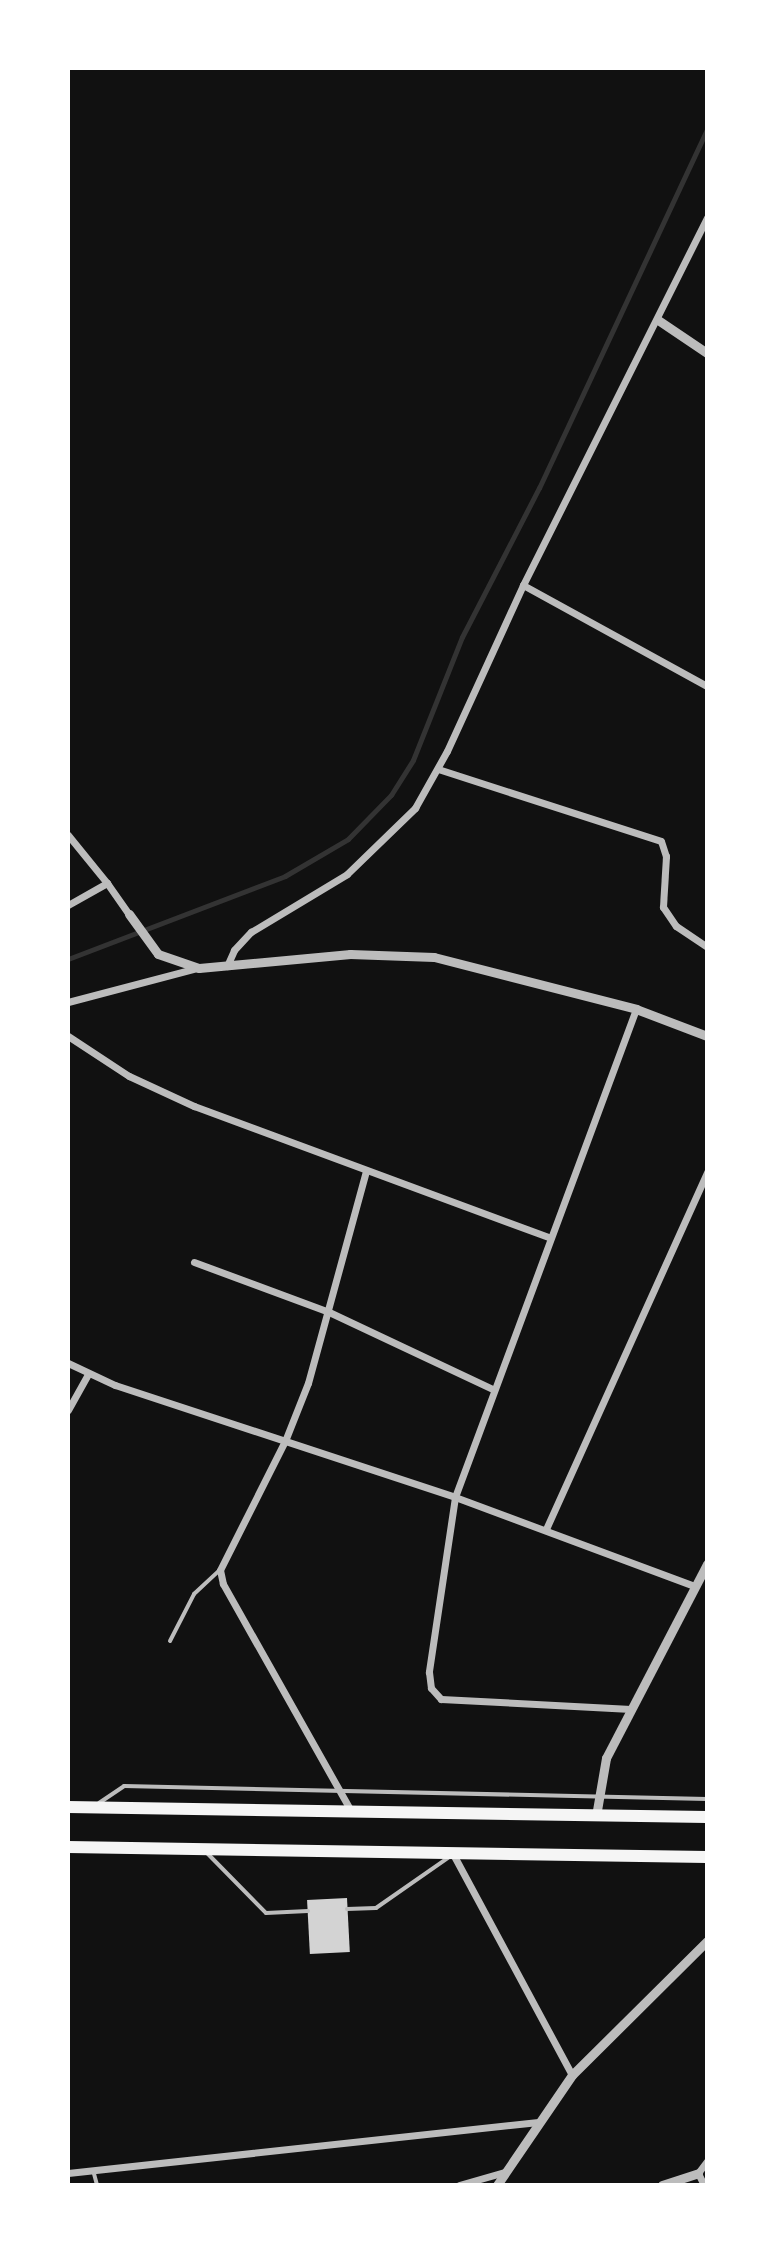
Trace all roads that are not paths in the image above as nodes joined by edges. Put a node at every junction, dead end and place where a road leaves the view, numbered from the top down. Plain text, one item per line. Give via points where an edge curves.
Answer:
1 (707, 218) edge
2 (658, 320) junction
3 (707, 353) edge
4 (523, 585) junction
5 (707, 686) edge
6 (438, 769) junction
7 (68, 835) edge
8 (107, 883) junction
9 (68, 905) edge
10 (129, 914) joint
11 (707, 947) edge
12 (199, 968) junction
13 (226, 969) junction
14 (68, 1002) edge
15 (636, 1009) junction
16 (68, 1036) edge
17 (707, 1036) edge
18 (366, 1171) junction
19 (707, 1172) edge
20 (550, 1238) junction
21 (194, 1262) dead end
22 (329, 1312) junction
23 (68, 1363) edge
24 (88, 1374) junction
25 (493, 1389) junction
26 (68, 1410) edge
27 (285, 1441) junction
28 (455, 1497) junction
29 (546, 1529) junction
30 (706, 1568) edge
31 (220, 1570) junction
32 (694, 1586) junction
33 (170, 1641) dead end
34 (631, 1709) junction
35 (342, 1792) junction
36 (596, 1797) junction
37 (707, 1799) edge
38 (68, 1807) edge
39 (91, 1808) junction
40 (352, 1813) junction
41 (596, 1816) junction
42 (707, 1817) edge
43 (68, 1847) edge
44 (205, 1851) junction
45 (453, 1854) junction
46 (707, 1857) edge
47 (347, 1909) dead end
48 (308, 1911) dead end
49 (707, 1941) edge
50 (572, 2075) junction
51 (538, 2122) junction
52 (707, 2161) edge
53 (93, 2170) junction
54 (505, 2172) junction
55 (68, 2173) edge
56 (698, 2173) junction
57 (97, 2185) edge
58 (459, 2185) edge
59 (497, 2185) edge
60 (662, 2185) edge
61 (704, 2185) edge

1 - 2 street
2 - 3 street
2 - 4 street
4 - 5 street
4 - 6 street
6 - 11 street via 661,841 666,856 663,907 676,926
6 - 13 street via 415,808 387,839 347,874 251,932 234,950
7 - 8 street
8 - 9 street
8 - 10 street
10 - 12 street via 149,944 169,960
12 - 13 street
12 - 14 street
13 - 15 street via 350,954 408,954 476,965
15 - 17 street
15 - 20 street
16 - 18 street via 156,1090
18 - 20 street
18 - 22 street
19 - 29 street
20 - 25 street
21 - 22 street
22 - 25 street
22 - 27 street
23 - 24 street
24 - 26 street
24 - 27 street
25 - 28 street
27 - 28 street
27 - 31 street
28 - 29 street
28 - 34 street via 429,1672 437,1696 452,1702
29 - 32 street
30 - 32 street
31 - 33 lane via 194,1594
31 - 35 street via 223,1584
32 - 34 street
34 - 36 street via 606,1758
35 - 36 lane
35 - 39 lane via 124,1786
35 - 40 street
36 - 37 lane
36 - 41 street
38 - 39 highway
39 - 40 highway
40 - 41 highway
41 - 42 highway
43 - 44 highway
44 - 45 highway
44 - 48 lane via 266,1913
45 - 46 highway
45 - 47 lane via 376,1908
45 - 50 street
49 - 50 street
50 - 51 street
51 - 53 street
51 - 54 street
52 - 56 street
53 - 55 street
53 - 57 lane
54 - 58 street
54 - 59 street
56 - 60 street
56 - 61 street

